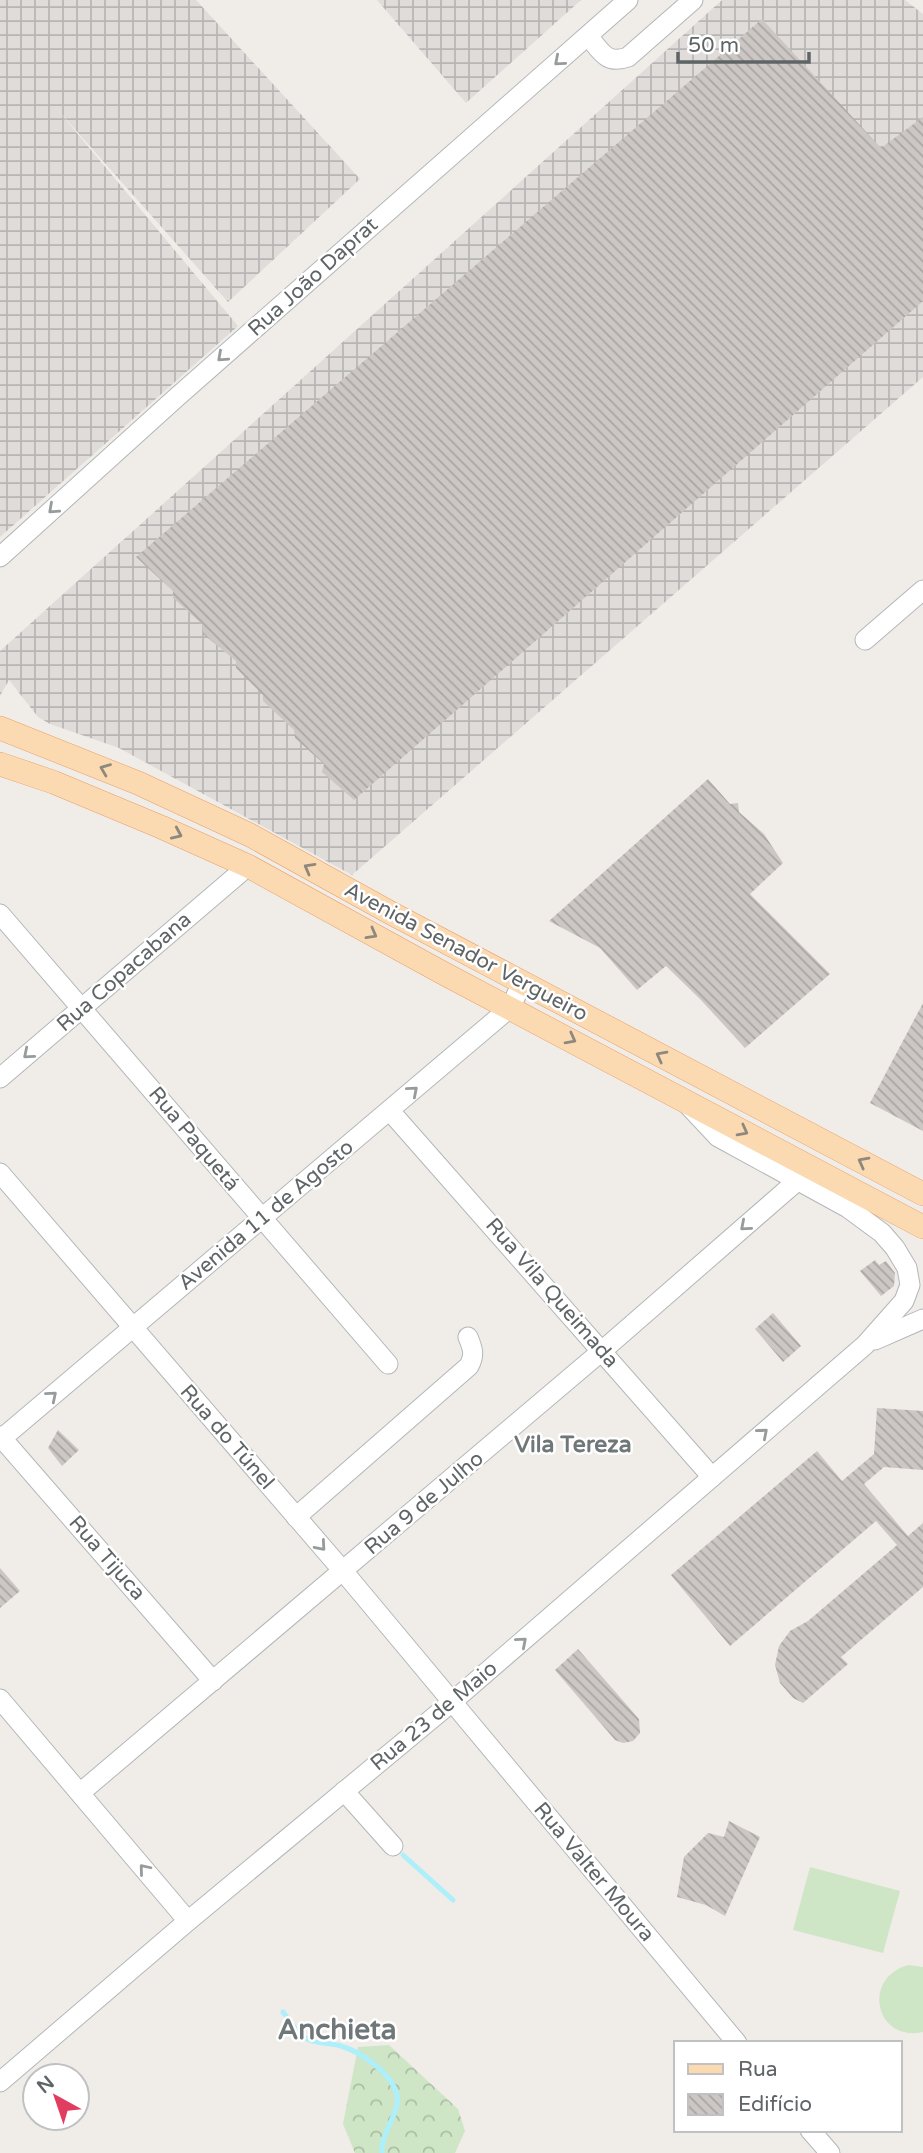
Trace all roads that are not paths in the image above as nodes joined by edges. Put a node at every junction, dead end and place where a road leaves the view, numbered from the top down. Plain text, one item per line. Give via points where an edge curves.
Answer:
1 (628, 0) edge
2 (692, 0) edge
3 (588, 36) junction
4 (0, 557) edge
5 (923, 590) edge
6 (865, 640) dead end
7 (0, 728) edge
8 (0, 764) edge
9 (248, 866) junction
10 (0, 914) edge
11 (522, 982) junction
12 (511, 1007) junction
13 (82, 1008) junction
14 (0, 1078) edge
15 (682, 1098) junction
16 (390, 1111) junction
17 (0, 1173) edge
18 (797, 1181) junction
19 (923, 1194) edge
20 (262, 1219) junction
21 (913, 1222) edge
22 (923, 1234) edge
23 (923, 1319) edge
24 (132, 1327) junction
25 (468, 1337) dead end
26 (865, 1345) junction
27 (603, 1350) junction
28 (388, 1364) dead end
29 (1, 1438) edge
30 (712, 1477) junction
31 (296, 1517) junction
32 (343, 1572) junction
33 (213, 1681) junction
34 (0, 1699) edge
35 (452, 1702) junction
36 (344, 1791) junction
37 (80, 1793) junction
38 (393, 1846) dead end
39 (188, 1921) junction
40 (735, 2041) edge
41 (0, 2082) edge
42 (812, 2132) edge
43 (830, 2153) edge

1 - 3 street, Rua João Daprat
2 - 3 street via 628,57 617,61 608,59
3 -> 4 street, Rua João Daprat
5 - 6 street
11 -> 7 main road, Avenida Senador Vergueiro via 214,818 138,782
8 -> 9 main road, Avenida Senador Vergueiro via 53,782
9 -> 12 main road, Avenida Senador Vergueiro
9 - 13 street, Rua Copacabana
10 - 13 street, Rua Paquetá
11 - 12 street, Avenida 11 de Agosto
19 -> 11 main road, Avenida Senador Vergueiro
12 -> 15 main road, Avenida Senador Vergueiro
16 -> 12 street, Avenida 11 de Agosto
13 -> 14 street, Rua Copacabana
13 - 20 street, Rua Paquetá
15 - 18 street via 718,1137
15 -> 21 main road, Avenida Senador Vergueiro
16 - 20 street, Avenida 11 de Agosto
16 - 27 street, Rua Vila Queimada
17 - 24 street, Rua do Túnel
18 - 26 street, Rua 23 de Maio via 878,1229 903,1259 909,1292
18 -> 27 street, Rua 9 de Julho
20 - 24 street, Avenida 11 de Agosto
20 - 28 street, Rua Paquetá
21 - 22 main road, Avenida Senador Vergueiro
23 - 26 street, Rua 23 de Maio
29 -> 24 street, Avenida 11 de Agosto
24 - 31 street, Rua do Túnel
25 - 31 street via 474,1350 469,1366
30 -> 26 street, Rua 23 de Maio
27 - 30 street, Rua Vila Queimada
27 - 32 street, Rua 9 de Julho
29 - 33 street, Rua Tijuca
35 -> 30 street, Rua 23 de Maio
31 -> 32 street, Rua do Túnel
32 - 33 street, Rua 9 de Julho
32 - 35 street, Rua do Túnel
33 - 37 street, Rua 9 de Julho
34 - 37 street
35 - 36 street, Rua 23 de Maio
35 - 40 street, Rua Valter Moura
36 - 38 street
36 - 39 street, Rua 23 de Maio
39 -> 37 street
39 - 41 street, Rua 23 de Maio
42 - 43 street

